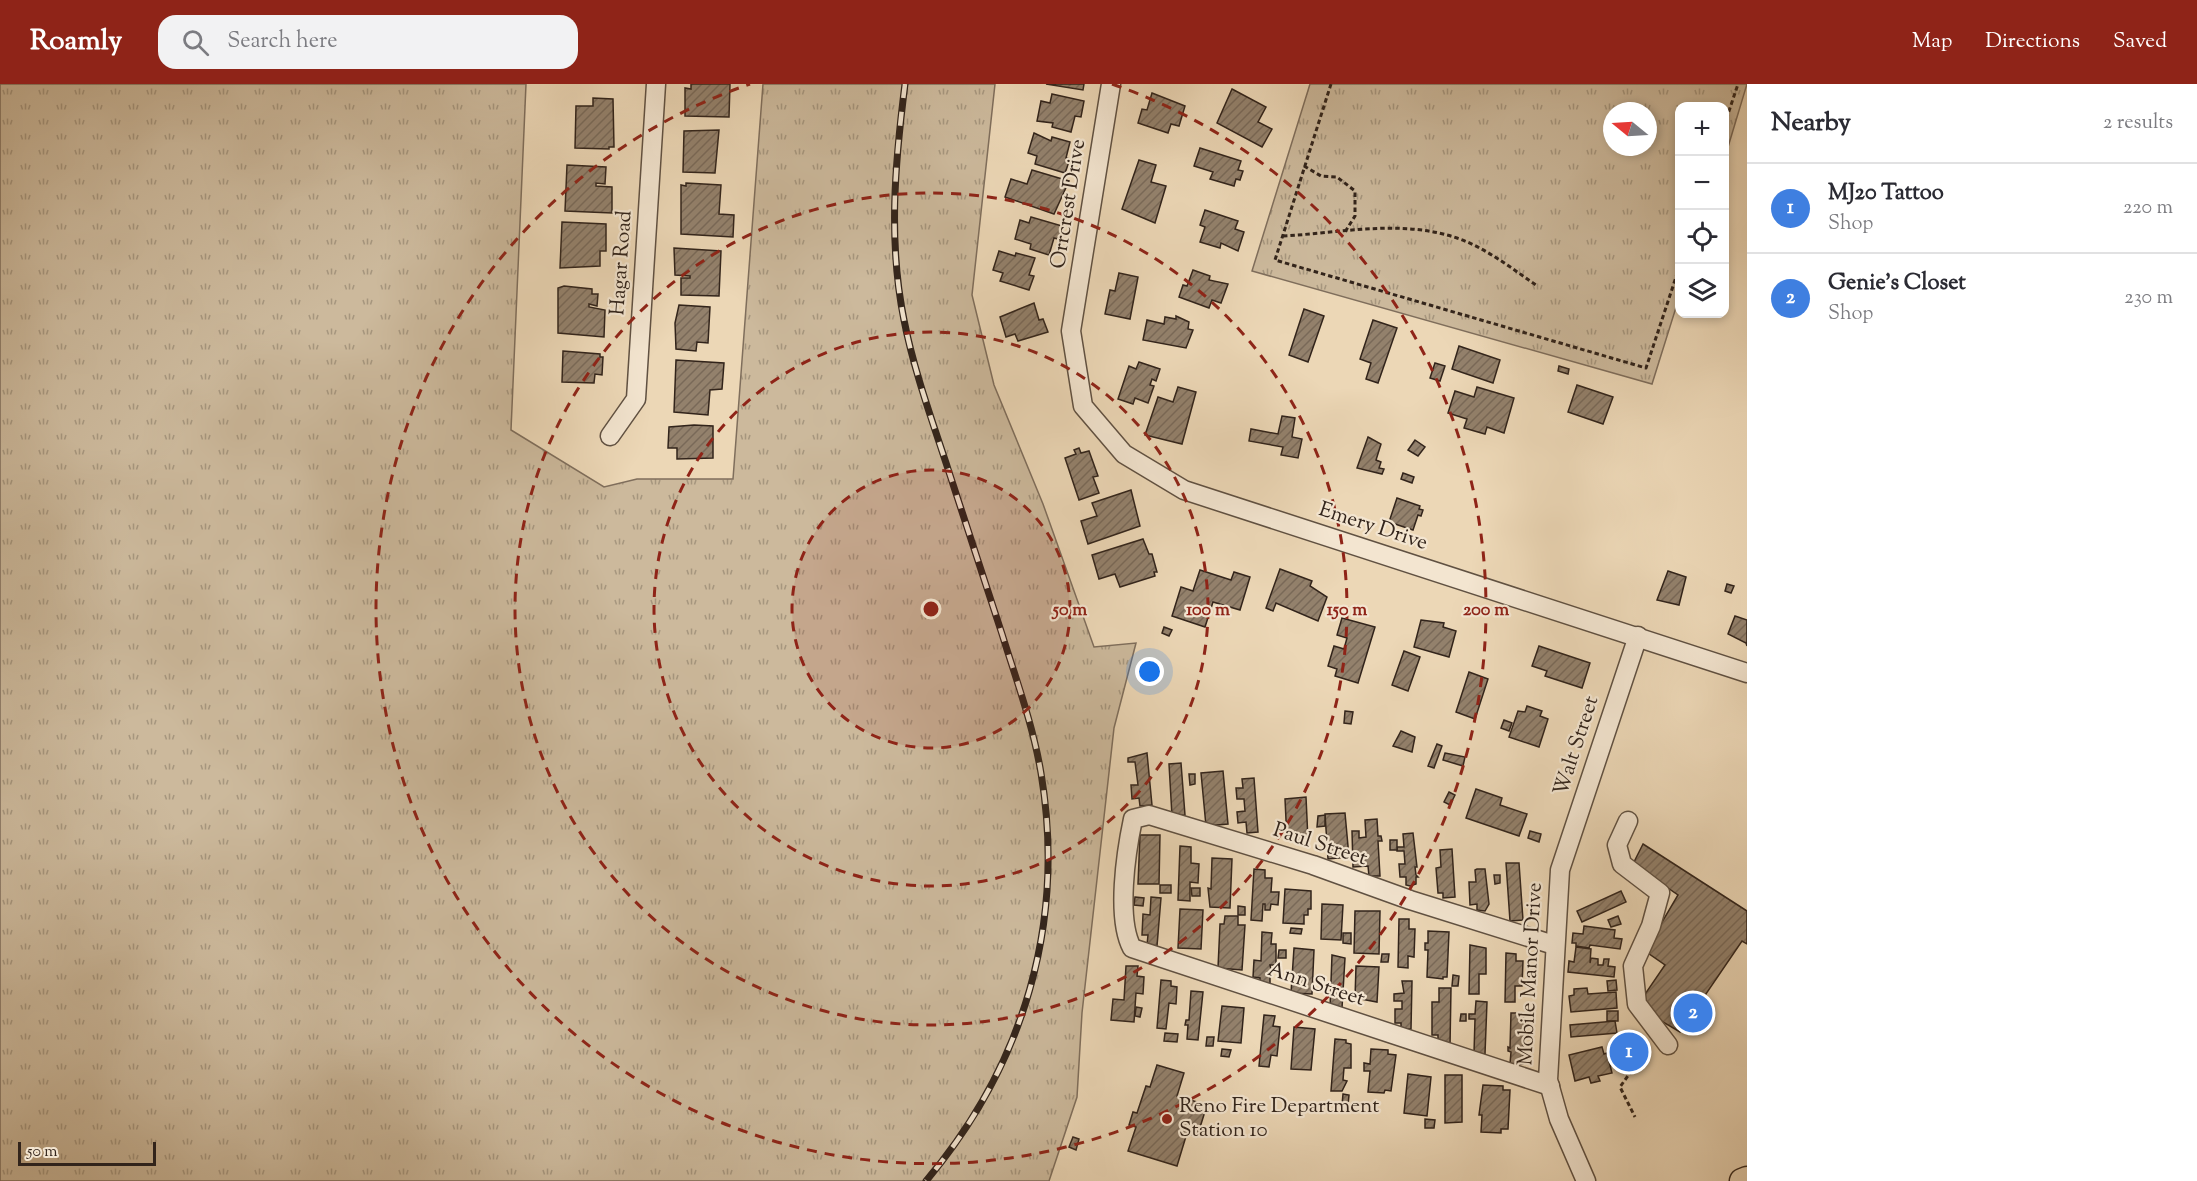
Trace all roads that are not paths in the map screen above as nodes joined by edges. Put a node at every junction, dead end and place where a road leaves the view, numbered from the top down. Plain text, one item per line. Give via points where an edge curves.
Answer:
1 (656, 84) edge
2 (1111, 84) edge
3 (1071, 331) joint
4 (610, 436) dead end
5 (1638, 636) junction
6 (1747, 672) edge
7 (1628, 821) dead end
8 (1560, 870) joint
9 (1124, 884) joint
10 (1554, 945) junction
11 (1668, 1045) dead end
12 (1550, 1086) junction
13 (1747, 1179) edge
14 (1586, 1181) edge
15 (1742, 1181) edge

1 - 4 street, Hagar Road via 636,399
2 - 3 street, Orrcrest Drive
3 - 5 street, Emery Drive via 1083,406 1124,454 1184,490
5 - 6 street, Emery Drive
5 - 8 street, Walt Street
7 - 11 street via 1617,846 1622,864 1660,893 1651,927 1633,966 1636,1004
8 - 10 street, Mobile Manor Drive
9 - 10 street, Paul Street via 1125,854 1133,819 1149,815
9 - 12 street, Ann Street via 1127,939 1132,948
10 - 12 street, Mobile Manor Drive via 1548,1038
12 - 14 street, Mobile Manor Drive via 1559,1119
13 - 15 main road

